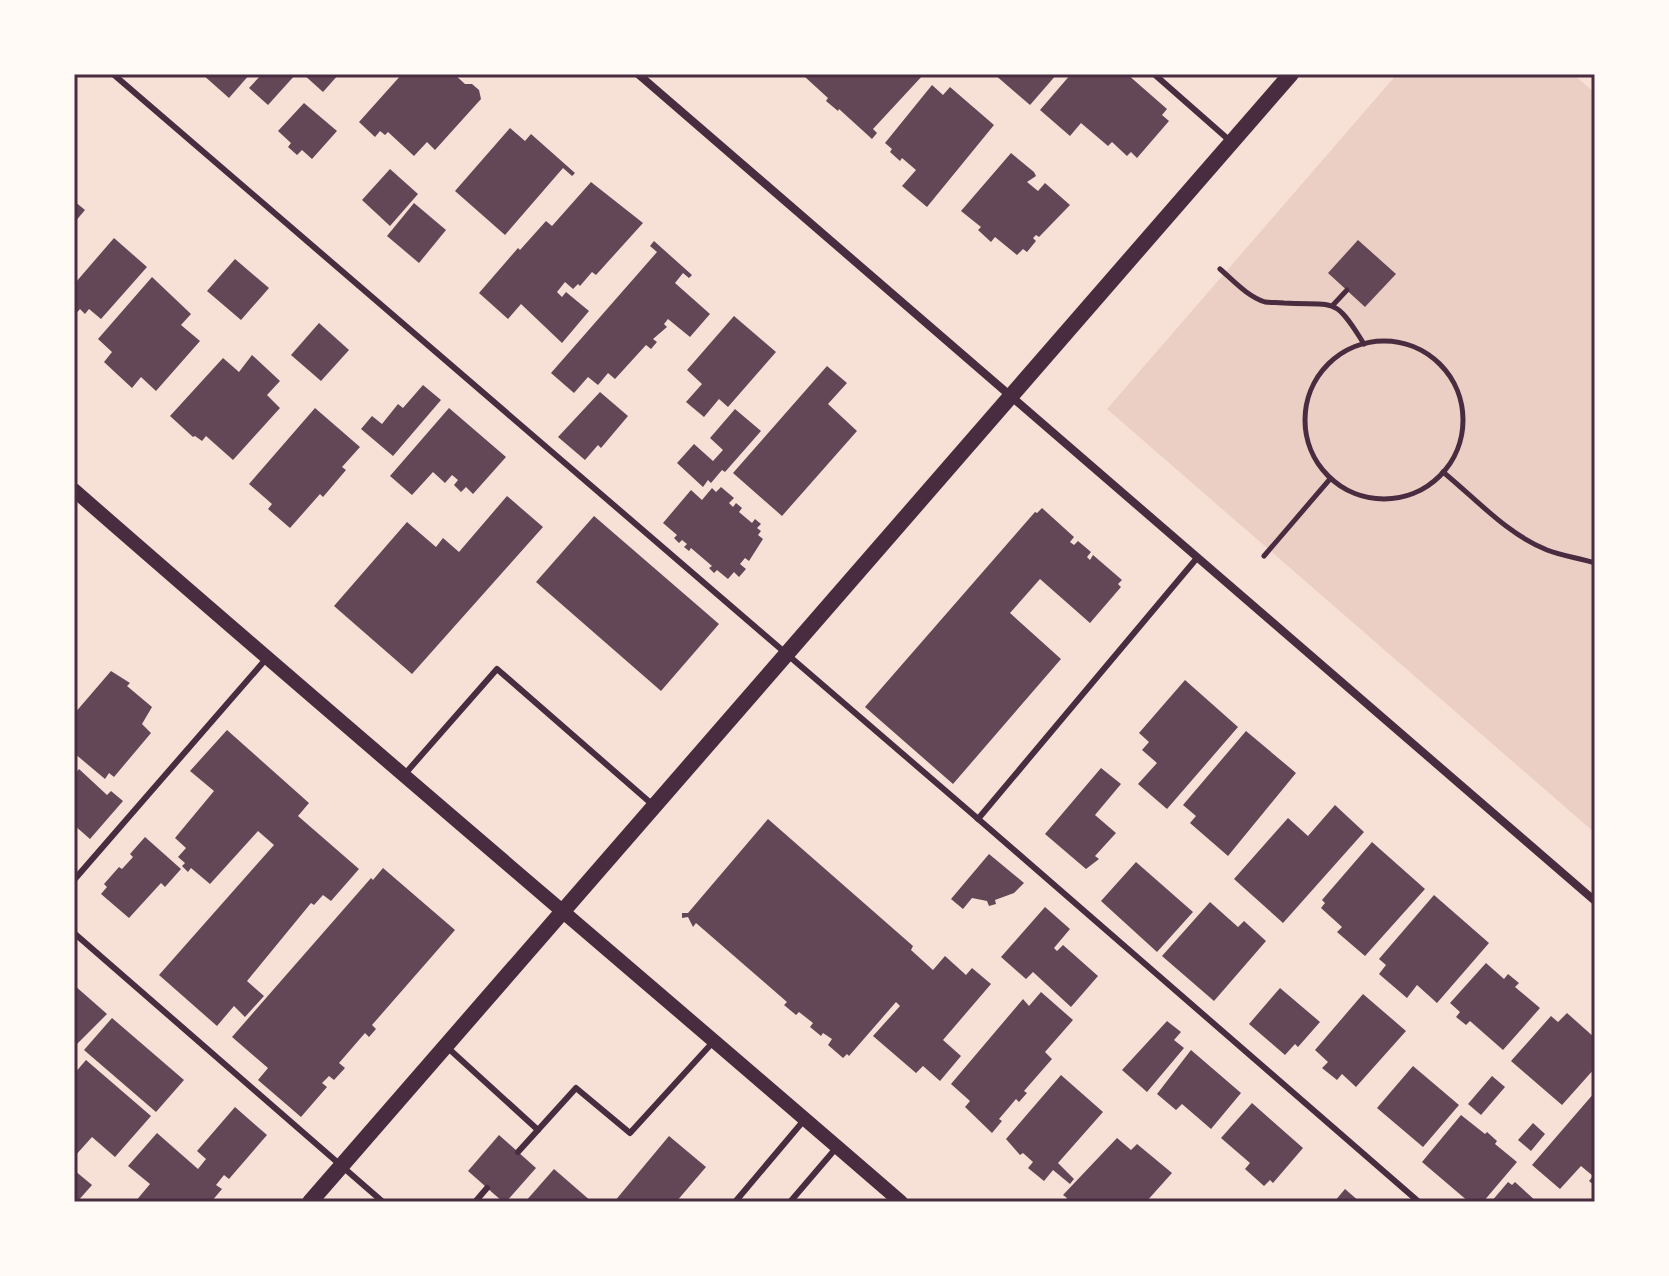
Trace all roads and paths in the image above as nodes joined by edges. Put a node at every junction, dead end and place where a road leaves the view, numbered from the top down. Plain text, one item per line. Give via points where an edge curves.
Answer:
1 (113, 74) edge
2 (638, 74) edge
3 (1154, 74) edge
4 (1291, 74) edge
5 (1232, 142) junction
6 (1220, 269) dead end
7 (1347, 290) dead end
8 (1333, 305) junction
9 (1364, 344) junction
10 (1010, 396) junction
11 (1443, 472) junction
12 (1330, 479) junction
13 (74, 490) edge
14 (1264, 556) dead end
15 (1197, 558) junction
16 (1595, 563) edge
17 (785, 655) junction
18 (266, 659) junction
19 (404, 775) junction
20 (653, 805) junction
21 (978, 819) junction
22 (74, 880) edge
23 (1595, 901) edge
24 (562, 913) junction
25 (74, 933) edge
26 (715, 1040) junction
27 (445, 1046) junction
28 (805, 1119) junction
29 (538, 1130) junction
30 (837, 1146) junction
31 (518, 1152) dead end
32 (342, 1166) junction
33 (487, 1188) dead end
34 (310, 1202) edge
35 (383, 1202) edge
36 (475, 1202) edge
37 (735, 1202) edge
38 (790, 1202) edge
39 (901, 1202) edge
40 (1419, 1202) edge

1 - 17 lane
2 - 10 street
3 - 5 lane
4 - 5 main road
5 - 10 main road
6 - 8 path via 1267,302
7 - 8 path
8 - 9 path via 1347,316
9 - 11 path via 1396,341 1420,349 1440,363 1456,386 1464,412 1461,440
9 - 12 path via 1327,365 1312,386 1305,410 1314,459
10 - 15 street
10 - 17 main road
11 - 12 path via 1407,497 1379,500 1353,494
11 - 16 path via 1527,540
12 - 14 path
13 - 18 street
15 - 21 lane
15 - 23 street
17 - 20 main road
17 - 21 lane
18 - 19 street
18 - 22 lane
19 - 20 lane via 497,669
19 - 24 street
20 - 24 main road
21 - 40 lane
24 - 26 street
24 - 27 main road
25 - 32 lane
26 - 28 street
26 - 29 lane via 630,1133 576,1088
27 - 29 lane
27 - 32 main road
28 - 30 street
28 - 37 lane
29 - 31 lane
30 - 38 lane
30 - 39 street
32 - 34 main road
32 - 35 lane
33 - 36 lane

